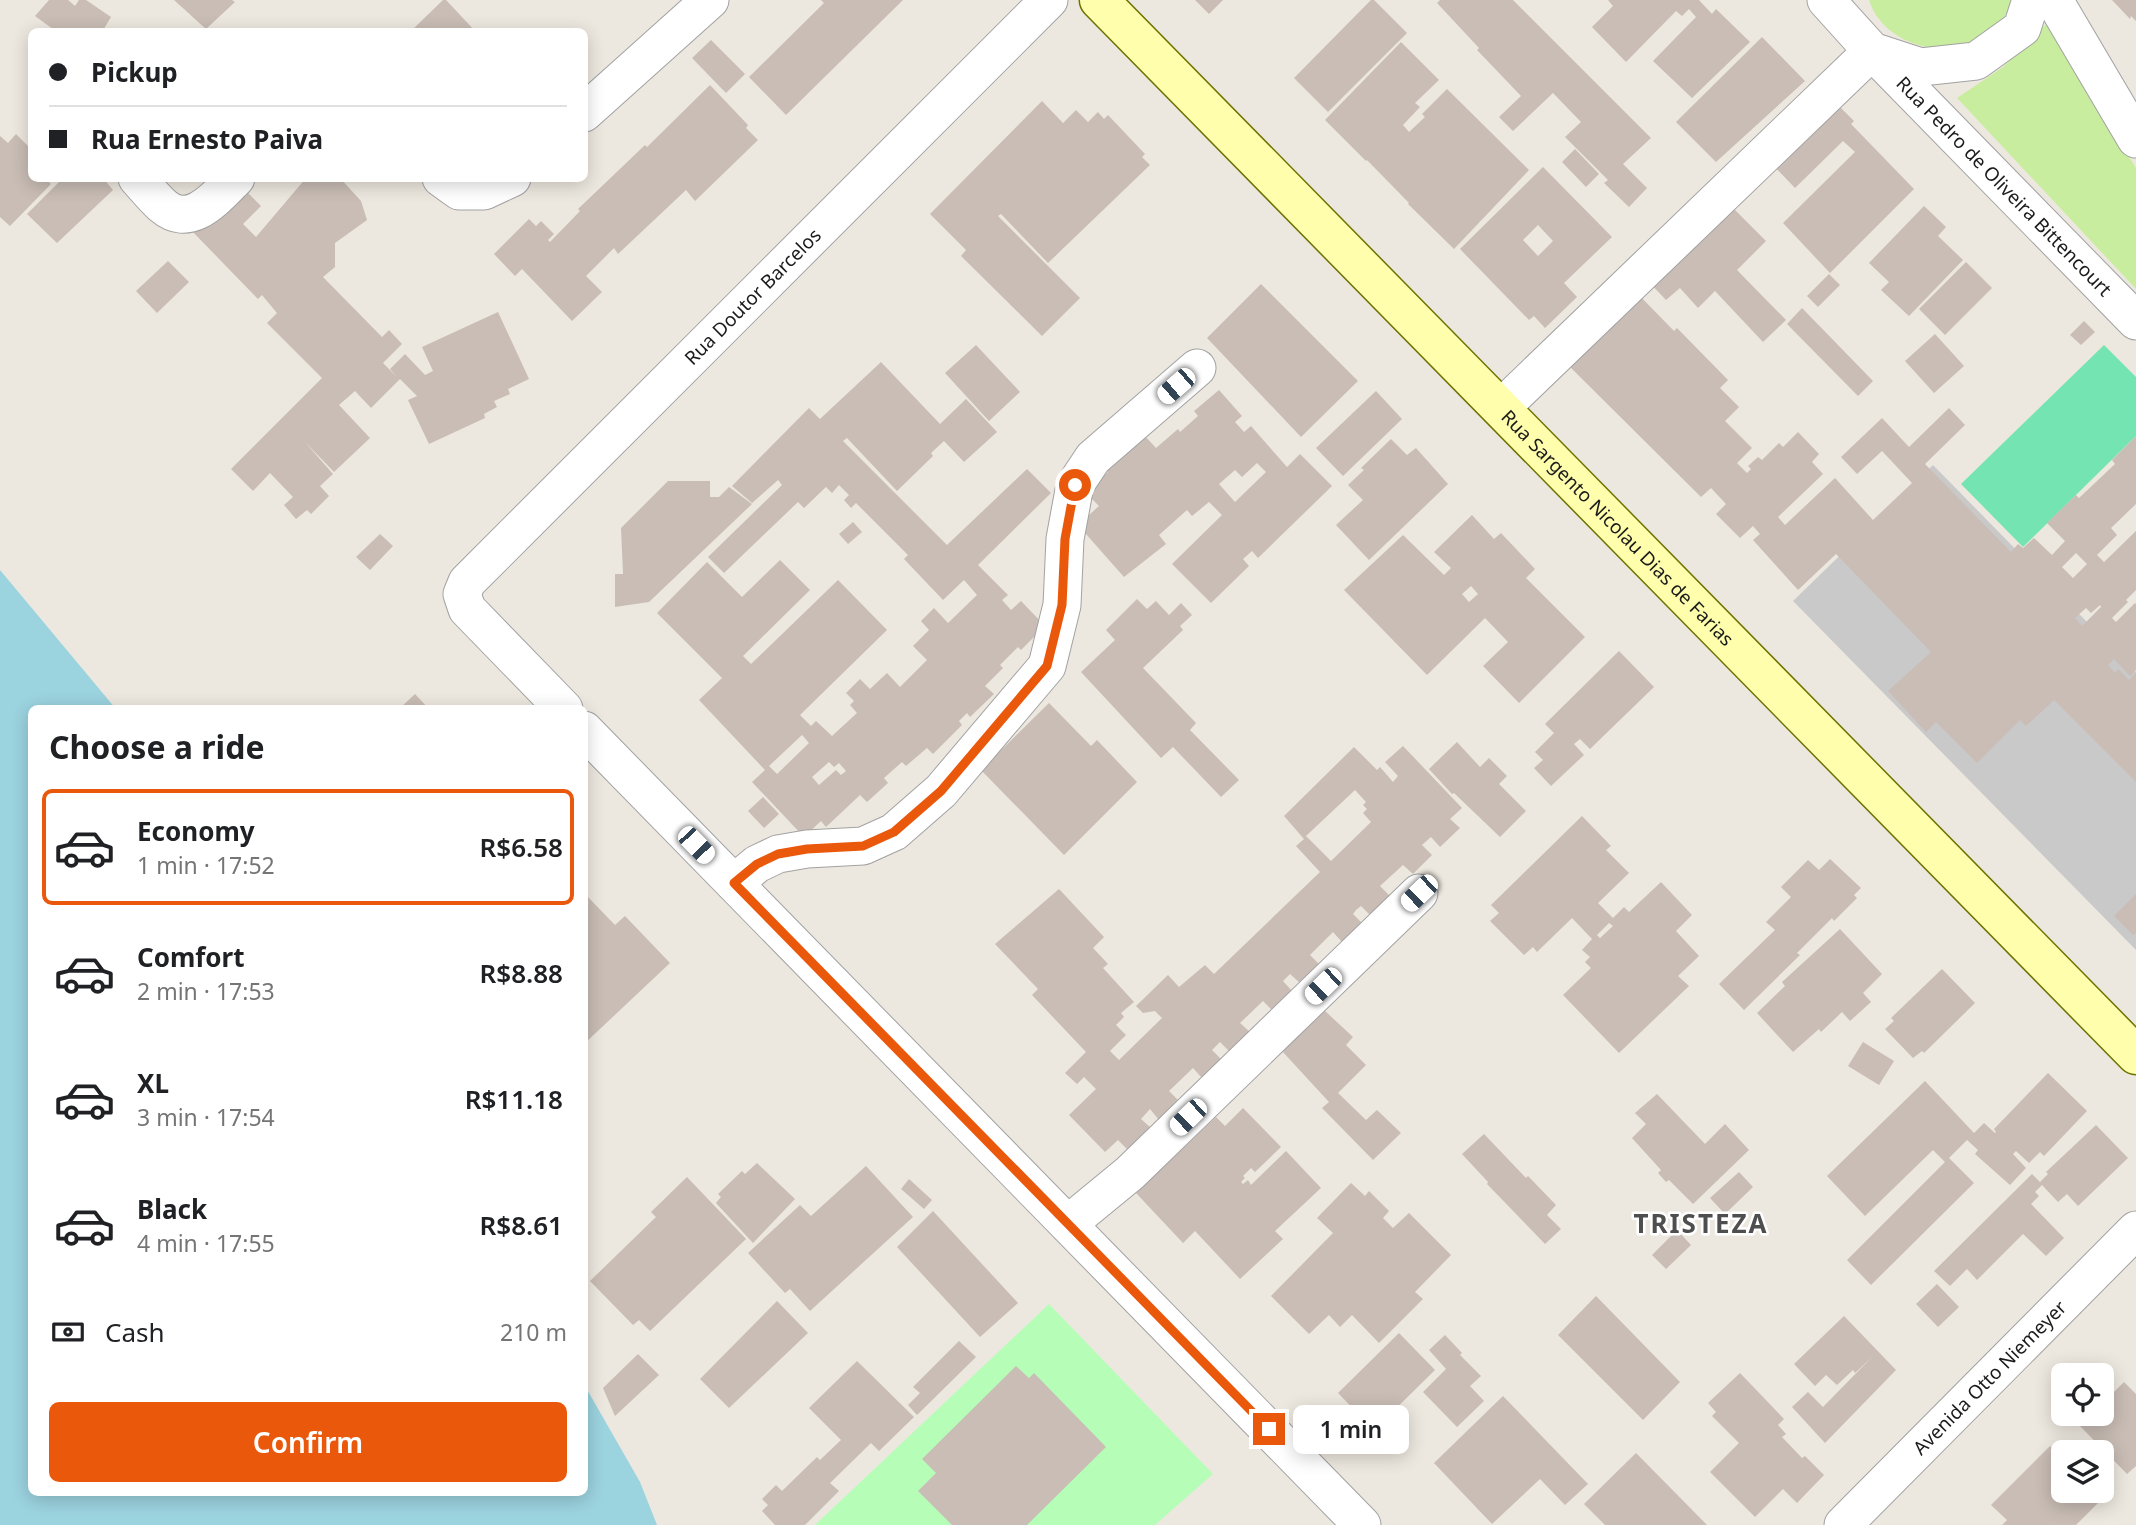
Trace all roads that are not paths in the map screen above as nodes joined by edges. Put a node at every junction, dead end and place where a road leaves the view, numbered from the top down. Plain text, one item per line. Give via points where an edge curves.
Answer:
1 (710, 0) edge
2 (1049, 0) edge
3 (1099, 0) edge
4 (2031, 0) edge
5 (2054, 0) edge
6 (1838, 7) edge
7 (1872, 51) junction
8 (588, 109) edge
9 (2136, 139) edge
10 (141, 182) edge
11 (232, 182) edge
12 (447, 182) edge
13 (503, 182) edge
14 (2136, 321) edge
15 (1197, 368) dead end
16 (1501, 408) junction
17 (560, 705) edge
18 (588, 734) edge
19 (734, 883) junction
20 (1419, 893) dead end
21 (2136, 1055) edge
22 (1069, 1224) junction
23 (2136, 1230) edge
24 (1363, 1525) edge
25 (1843, 1525) edge

1 - 8 street
2 - 17 street, Rua Doutor Barcelos via 467,582 462,594 467,608
3 - 16 main road, Rua Sargento Nicolau Dias de Farias
4 - 7 street via 2022,28 1976,61 1921,66
5 - 9 street
6 - 7 street, Rua Pedro de Oliveira Bittencourt
7 - 14 street, Rua Pedro de Oliveira Bittencourt
7 - 16 street
10 - 11 street via 165,209 184,215 201,210
12 - 13 street via 459,191 484,191
15 - 19 street via 1093,458 1075,485 1065,539 1062,605 1047,666 941,791 894,832 863,846 778,854
16 - 21 main road, Rua Sargento Nicolau Dias de Farias
18 - 19 street
19 - 22 street
20 - 22 street via 1130,1173
22 - 24 street
23 - 25 street, Avenida Otto Niemeyer

